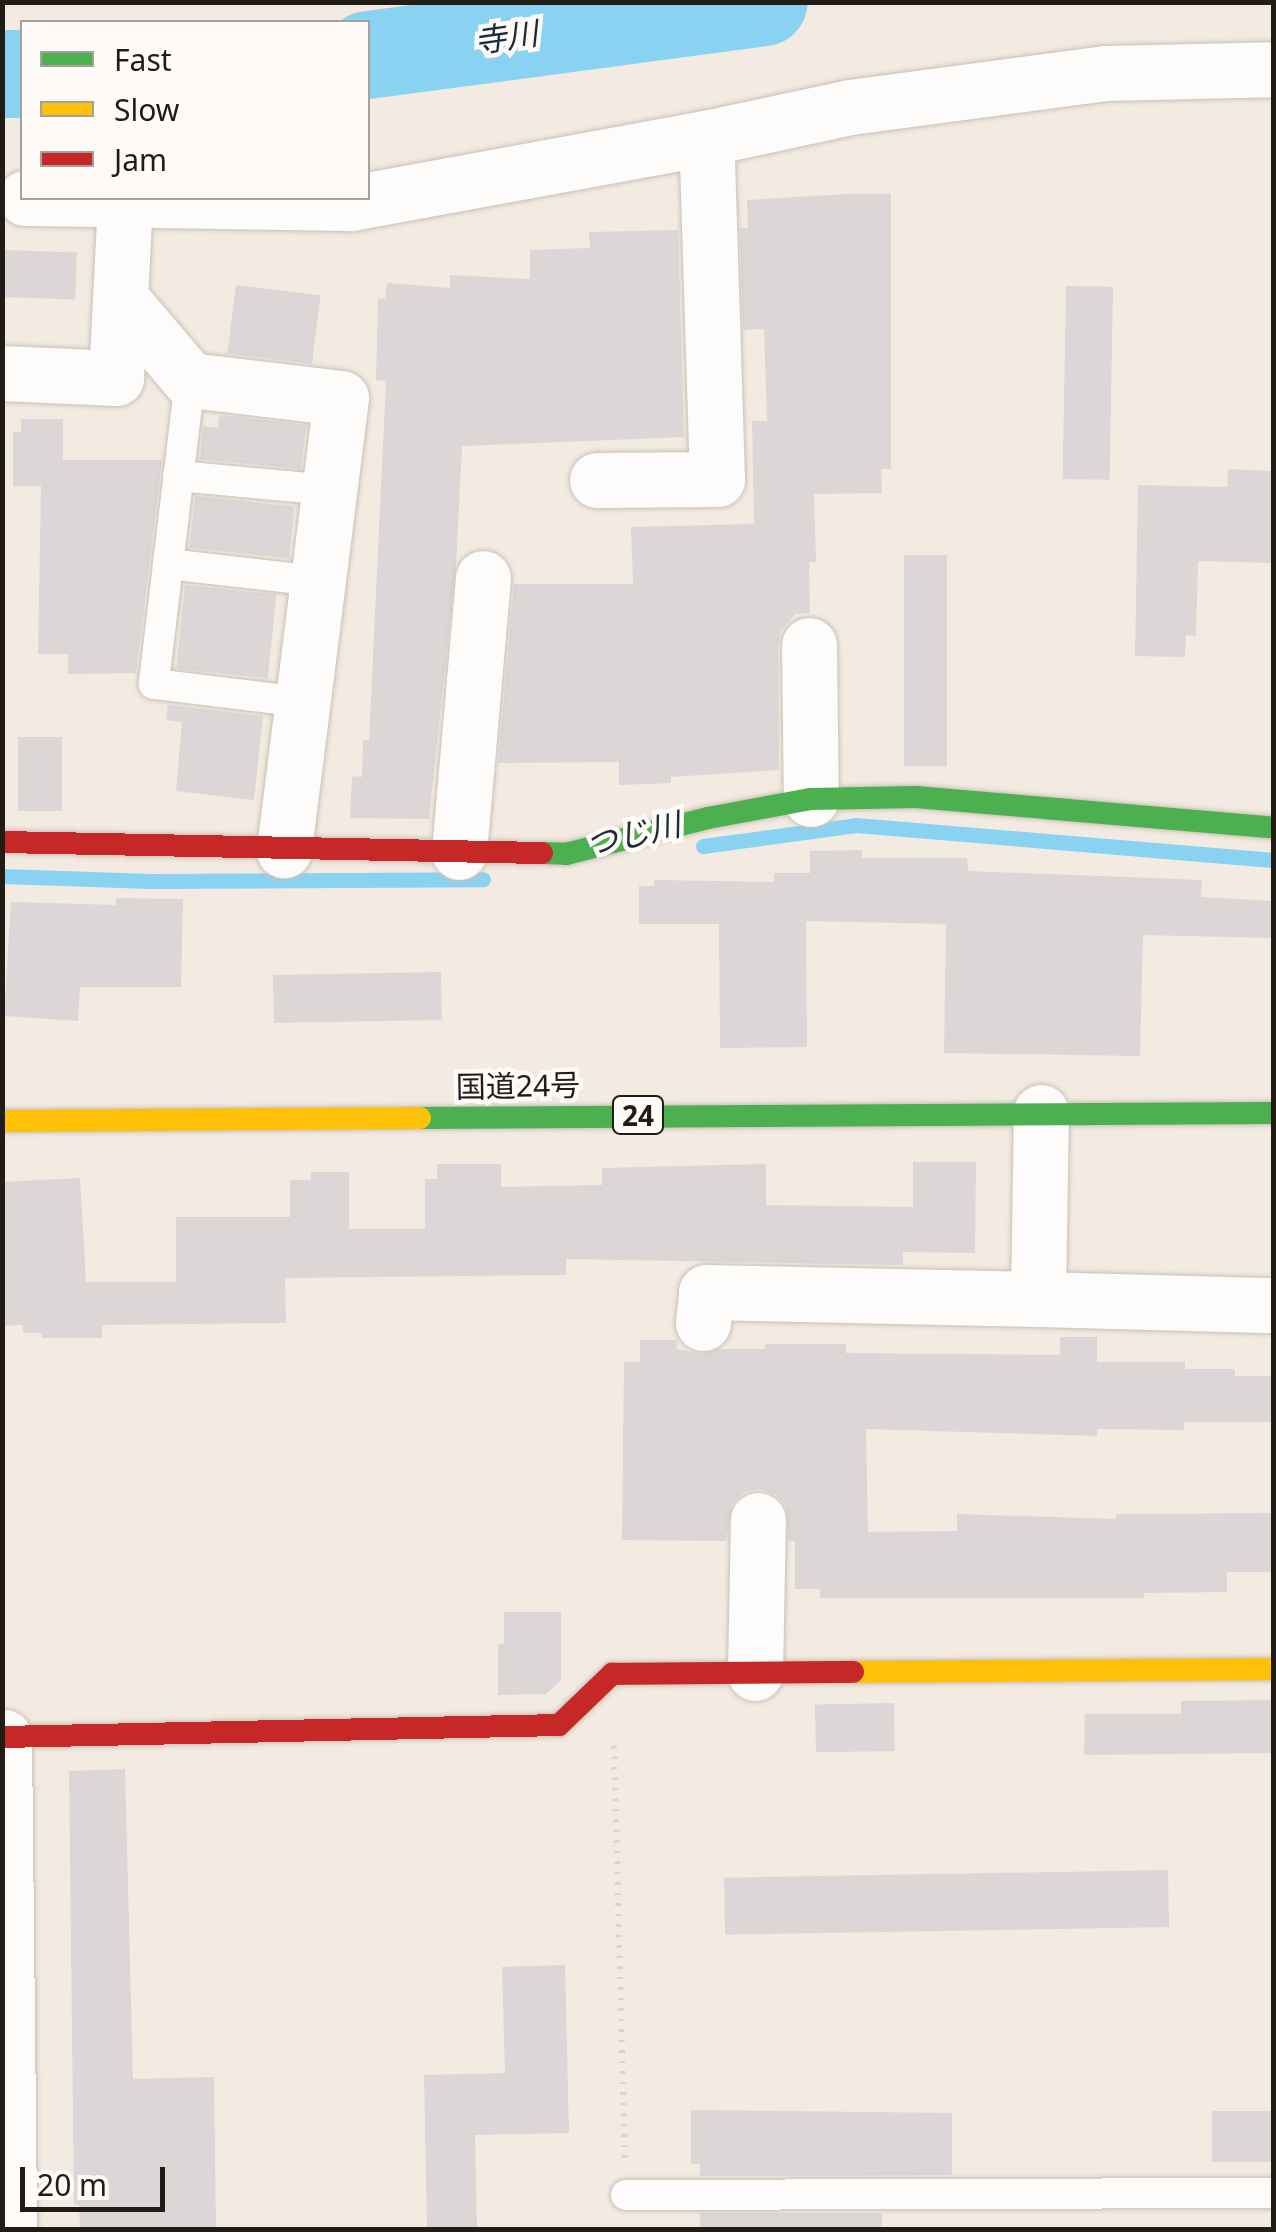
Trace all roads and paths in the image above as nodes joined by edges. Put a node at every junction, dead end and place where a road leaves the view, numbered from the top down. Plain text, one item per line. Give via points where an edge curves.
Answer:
1 (1274, 68) edge
2 (706, 138) junction
3 (125, 200) joint
4 (367, 200) edge
5 (370, 200) edge
6 (121, 300) junction
7 (2, 374) edge
8 (190, 380) junction
9 (178, 476) junction
10 (596, 480) dead end
11 (329, 490) junction
12 (168, 564) junction
13 (483, 578) dead end
14 (318, 582) junction
15 (809, 645) dead end
16 (302, 702) junction
17 (812, 799) junction
18 (1274, 828) edge
19 (2, 842) edge
20 (284, 850) junction
21 (459, 852) junction
22 (1041, 1112) junction
23 (1274, 1113) edge
24 (2, 1121) edge
25 (1038, 1300) junction
26 (1274, 1305) edge
27 (703, 1324) dead end
28 (758, 1520) dead end
29 (1274, 1669) edge
30 (755, 1673) junction
31 (612, 1674) junction
32 (4, 1736) edge
33 (1274, 2194) edge
34 (626, 2195) joint
35 (10, 2230) edge

1 - 2 street via 1104,74 850,107
2 - 5 street
2 - 10 street via 717,479
3 - 4 street
3 - 6 street
6 - 7 street via 116,378
6 - 8 street
8 - 9 lane
8 - 11 street via 340,398
9 - 11 lane
9 - 12 lane
11 - 14 street
12 - 14 lane
12 - 16 lane via 154,684
13 - 21 street
14 - 16 street
15 - 17 street
16 - 20 street
17 - 18 main road via 916,797
17 - 21 main road via 566,854
19 - 20 main road
20 - 21 main road
22 - 23 main road, 国道24号 / 24
22 - 24 main road, 国道24号 / 24
22 - 25 street
25 - 26 street
25 - 27 street via 706,1292
28 - 30 street
29 - 30 main road
30 - 31 main road
31 - 32 main road via 560,1724
31 - 34 path
32 - 35 street
33 - 34 lane

